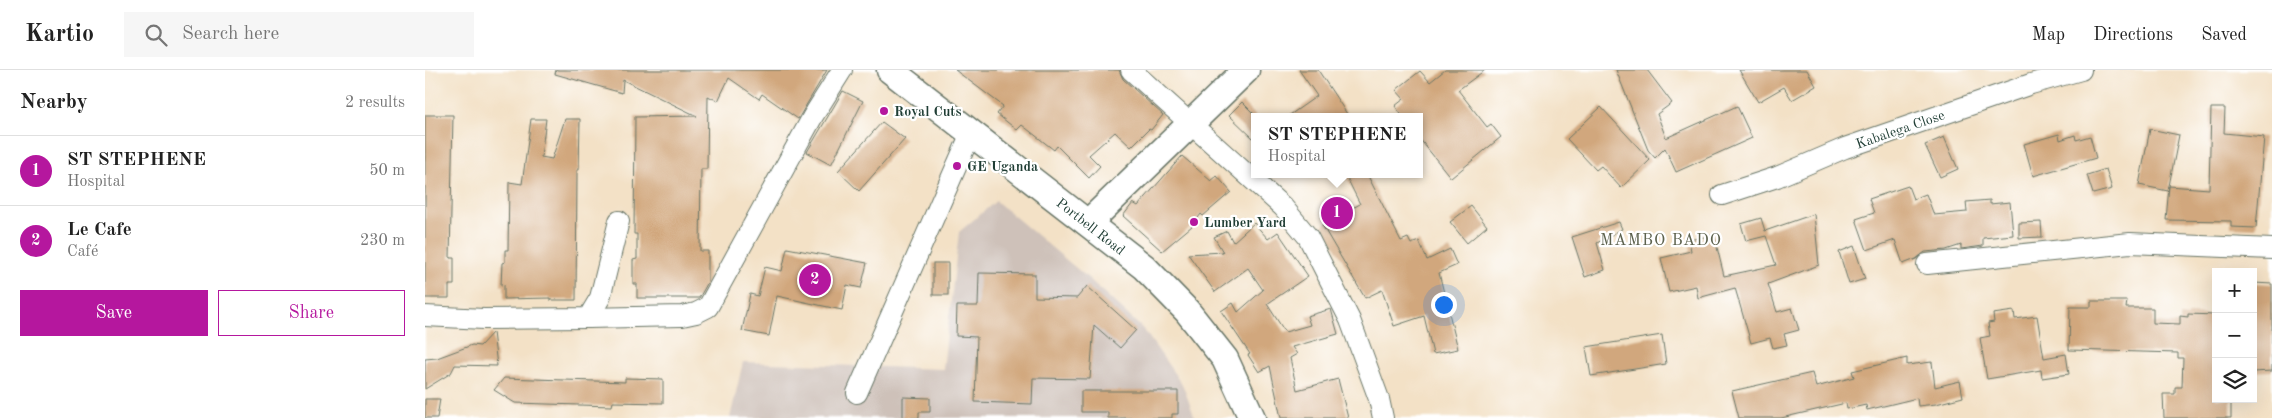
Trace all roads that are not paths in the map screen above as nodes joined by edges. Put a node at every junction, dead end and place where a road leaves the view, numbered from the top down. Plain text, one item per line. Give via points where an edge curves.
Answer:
1 (842, 70) edge
2 (890, 70) edge
3 (1131, 70) edge
4 (1246, 70) edge
5 (2081, 70) edge
6 (1191, 123) junction
7 (971, 133) junction
8 (1251, 178) edge
9 (1251, 178) edge
10 (1722, 195) dead end
11 (619, 221) dead end
12 (1088, 223) junction
13 (2272, 249) edge
14 (1927, 264) dead end
15 (425, 316) edge
16 (588, 318) junction
17 (857, 392) dead end
18 (1252, 418) edge
19 (1383, 418) edge

1 - 16 street via 813,116 708,307 682,316
2 - 7 main road, Portbell Road
3 - 6 street
4 - 6 main road
5 - 10 street, Kabalega Close via 1845,148 1777,177
6 - 9 street
6 - 12 main road
7 - 12 main road, Portbell Road
7 - 17 street
8 - 19 street via 1283,207 1308,237 1350,320
11 - 16 street via 600,298
12 - 18 main road, Portbell Road via 1144,267 1187,311 1225,359
13 - 14 street via 2130,243
15 - 16 street

